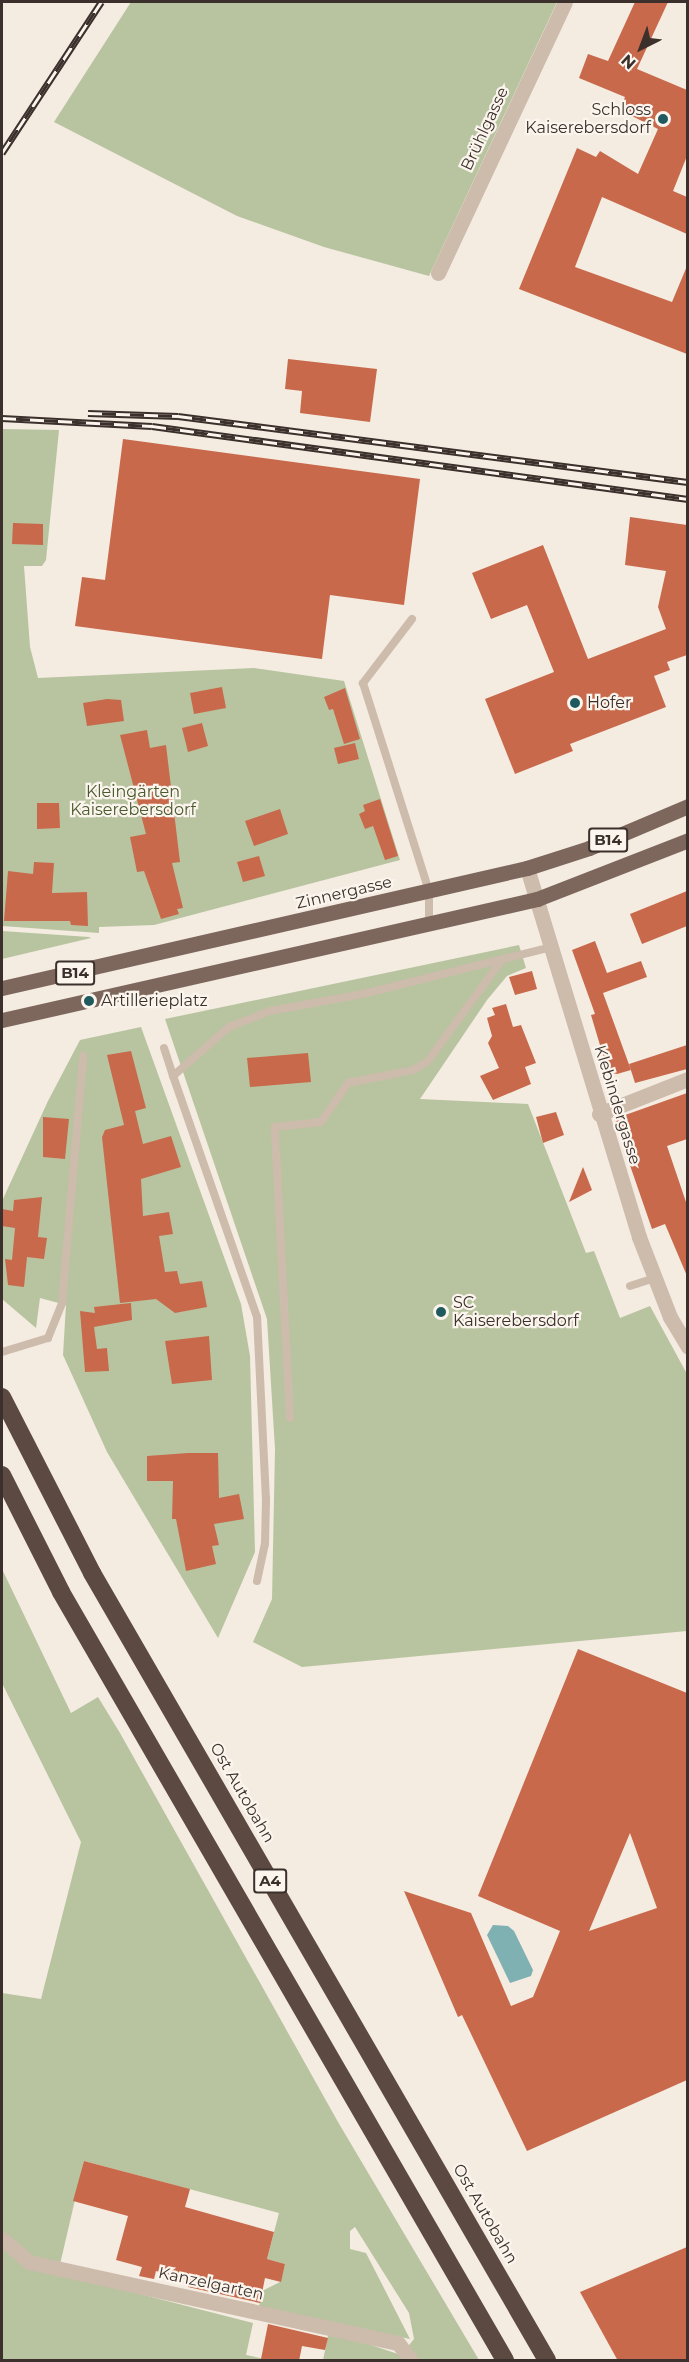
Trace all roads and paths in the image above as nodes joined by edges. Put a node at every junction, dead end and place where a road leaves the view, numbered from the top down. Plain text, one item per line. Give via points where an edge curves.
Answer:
1 (565, 2) edge
2 (438, 273) dead end
3 (412, 619) dead end
4 (687, 806) edge
5 (687, 840) edge
6 (527, 868) junction
7 (429, 891) junction
8 (537, 899) junction
9 (429, 924) junction
10 (552, 947) junction
11 (502, 960) junction
12 (2, 988) edge
13 (2, 1020) edge
14 (164, 1048) dead end
15 (83, 1056) dead end
16 (173, 1076) junction
17 (687, 1079) edge
18 (599, 1114) junction
19 (655, 1278) junction
20 (630, 1286) dead end
21 (687, 1347) edge
22 (2, 1352) edge
23 (2, 1397) edge
24 (290, 1418) dead end
25 (2, 1476) edge
26 (257, 1581) dead end
27 (2, 2239) edge
28 (411, 2361) edge
29 (505, 2361) edge
30 (547, 2361) edge

1 - 2 street, Brühlgasse
3 - 7 lane via 363,683
4 - 6 main road, Zinnergasse / B14 via 589,848
5 - 8 main road, B14
6 - 7 main road, Zinnergasse / B14
6 - 8 street, Klebindergasse
7 - 9 lane
7 - 12 main road, Zinnergasse / B14
8 - 9 main road, B14
8 - 10 street, Klebindergasse
9 - 13 main road, B14
10 - 11 lane
10 - 18 street, Klebindergasse
11 - 16 lane via 270,1011 229,1027
11 - 24 lane via 427,1062 413,1070 348,1083 321,1122 275,1127
14 - 16 lane
15 - 22 lane via 62,1303 48,1338
16 - 26 lane via 257,1317 266,1500 265,1544
17 - 18 street
18 - 19 street, Klebindergasse
19 - 20 lane
19 - 21 street, Klebindergasse
23 - 30 highway, Ost Autobahn / A4 via 92,1573
25 - 29 highway, A4 via 61,1592
27 - 28 street, Kanzelgarten via 29,2262 398,2343

